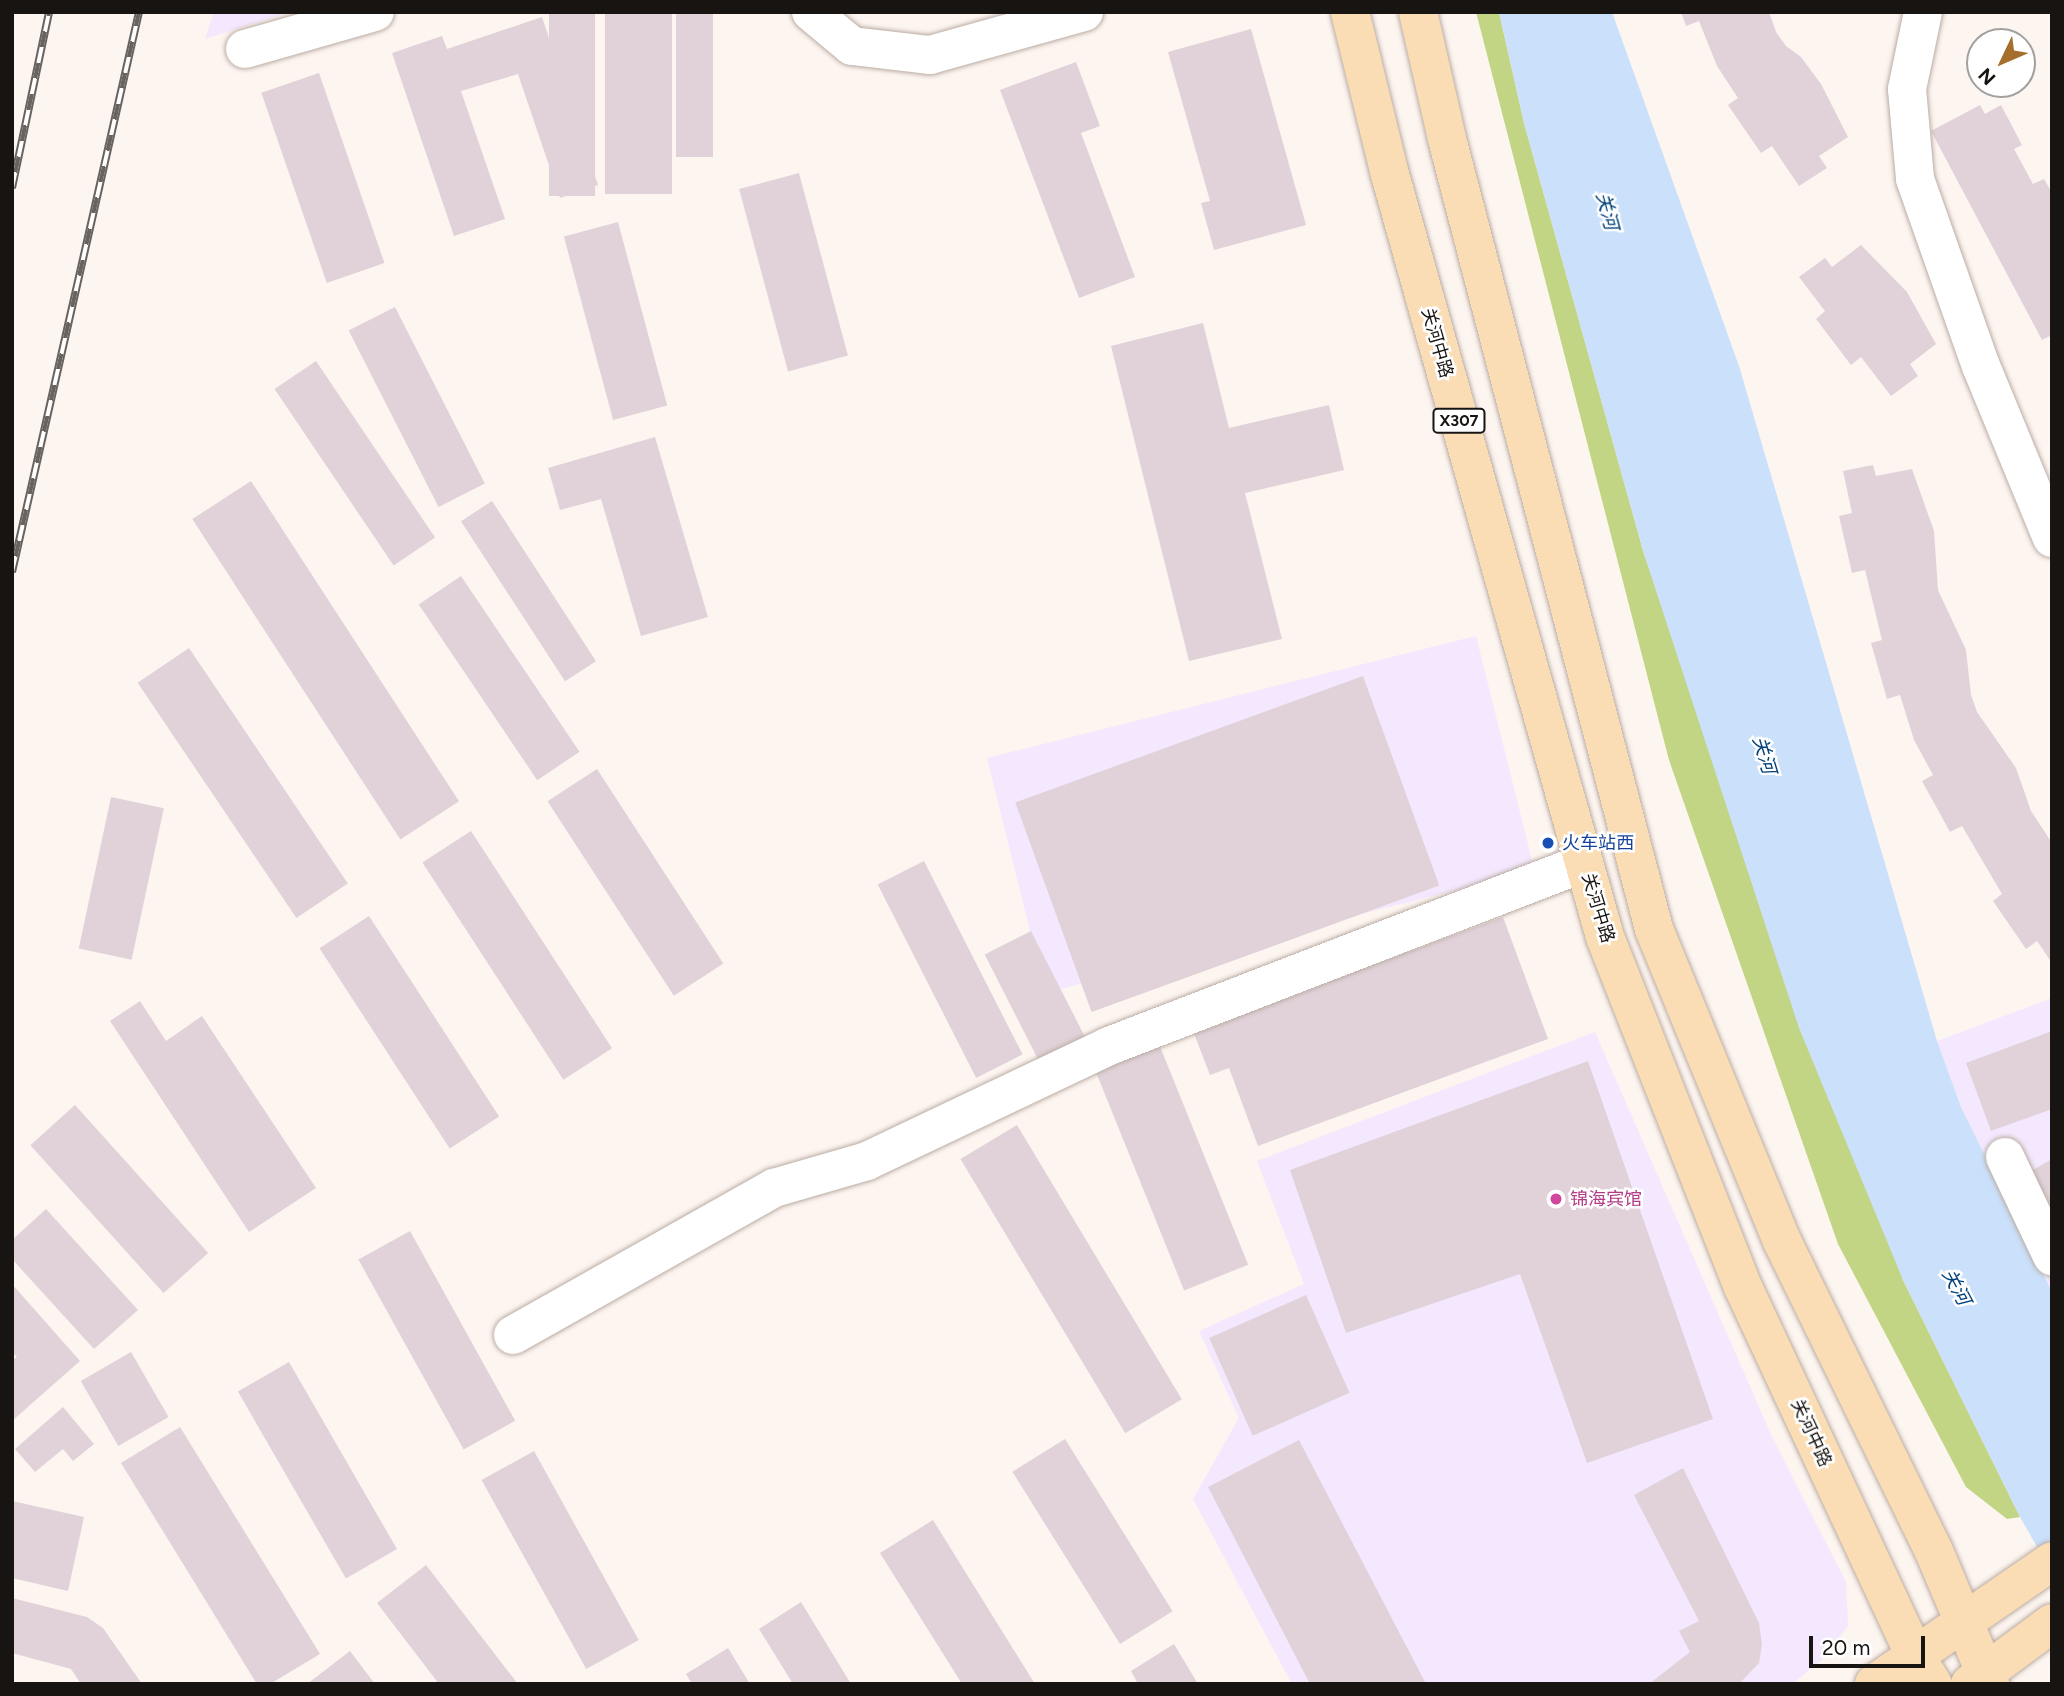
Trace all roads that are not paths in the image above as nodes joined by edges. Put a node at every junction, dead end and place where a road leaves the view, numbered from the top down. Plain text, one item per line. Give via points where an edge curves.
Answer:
1 (375, 12) edge
2 (811, 12) edge
3 (1350, 12) edge
4 (1418, 12) edge
5 (1923, 12) edge
6 (1060, 16) edge
7 (245, 49) dead end
8 (2052, 538) edge
9 (1579, 846) junction
10 (2004, 1157) dead end
11 (2052, 1256) edge
12 (513, 1335) dead end
13 (2052, 1561) edge
14 (1964, 1622) junction
15 (2046, 1628) edge
16 (1923, 1669) edge
17 (1982, 1680) edge
18 (1874, 1684) edge

1 - 7 street
2 - 6 street via 852,46 930,55
3 - 9 main road, 关河中路 / X307 via 1389,171
4 - 14 main road via 1447,139 1654,929 1782,1241
5 - 8 street via 1907,89 1915,179 1981,366
9 - 12 street via 1109,1046 867,1161 774,1188
9 - 16 main road, 关河中路 via 1605,937 1743,1287
10 - 11 street
13 - 14 main road
14 - 16 main road
14 - 17 main road
15 - 17 main road
16 - 18 main road

